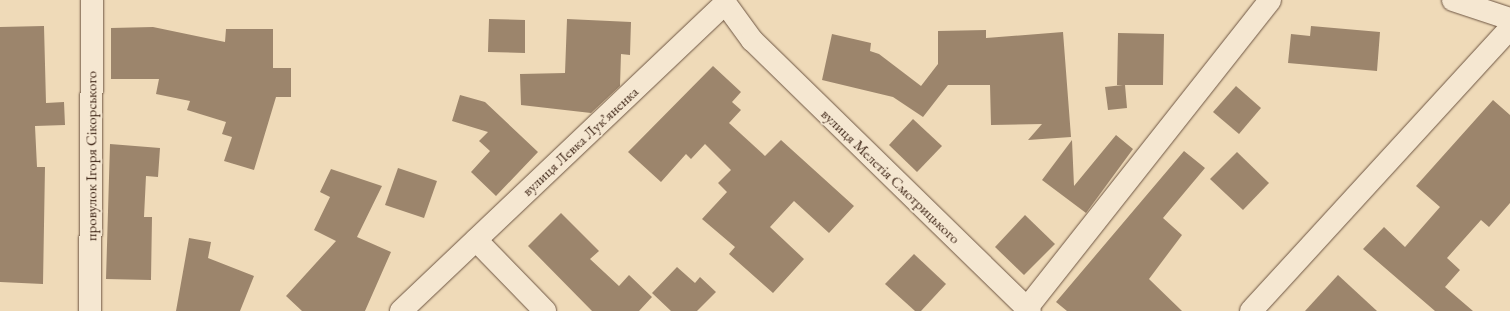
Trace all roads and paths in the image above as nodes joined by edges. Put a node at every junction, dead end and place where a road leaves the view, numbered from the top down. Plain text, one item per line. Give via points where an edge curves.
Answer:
1 (92, 0) edge
2 (1270, 0) edge
3 (1453, 0) edge
4 (726, 1) edge
5 (1510, 19) edge
6 (1510, 28) edge
7 (752, 40) joint
8 (476, 240) junction
9 (1028, 309) edge
10 (90, 311) edge
11 (401, 311) edge
12 (545, 311) edge
13 (1251, 311) edge

1 - 10 street, провулок Ігоря Сікорського
2 - 9 street
3 - 5 street
4 - 7 street, вулиця Левка Лукʼяненка
4 - 8 street, вулиця Левка Лукʼяненка
6 - 13 street
7 - 9 street, вулиця Мелетія Смотрицького
8 - 11 street, вулиця Левка Лукʼяненка
8 - 12 street

